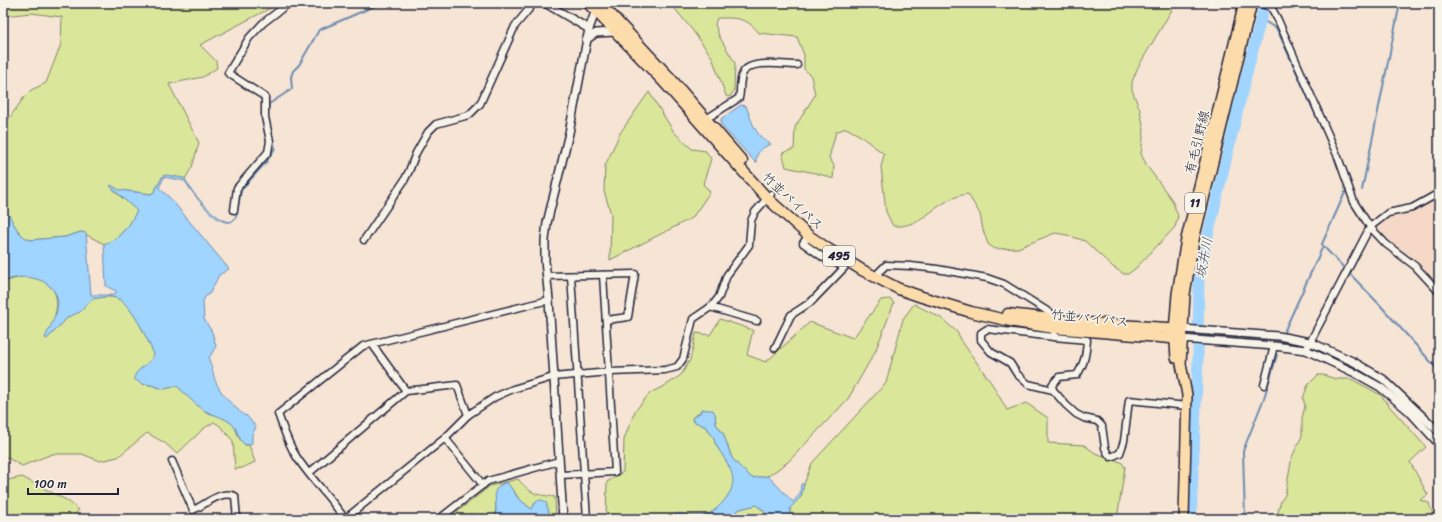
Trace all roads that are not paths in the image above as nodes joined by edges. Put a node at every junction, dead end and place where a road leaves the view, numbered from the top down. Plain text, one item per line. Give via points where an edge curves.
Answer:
1 (289, 3) edge
2 (534, 3) edge
3 (545, 3) edge
4 (1244, 3) edge
5 (1252, 3) edge
6 (1258, 3) edge
7 (596, 5) edge
8 (588, 29) junction
9 (615, 32) junction
10 (586, 40) junction
11 (797, 65) dead end
12 (706, 119) junction
13 (1439, 193) edge
14 (769, 196) junction
15 (234, 210) dead end
16 (1370, 227) junction
17 (809, 236) junction
18 (364, 240) dead end
19 (879, 272) junction
20 (603, 274) junction
21 (547, 276) junction
22 (571, 276) junction
23 (1439, 292) edge
24 (549, 300) junction
25 (710, 307) junction
26 (606, 320) junction
27 (757, 321) dead end
28 (1054, 328) junction
29 (1178, 334) junction
30 (1310, 342) junction
31 (372, 344) junction
32 (1274, 346) junction
33 (775, 348) dead end
34 (1306, 350) junction
35 (610, 372) junction
36 (577, 375) junction
37 (553, 377) junction
38 (1264, 385) dead end
39 (1053, 390) junction
40 (406, 391) junction
41 (1186, 406) junction
42 (468, 415) junction
43 (1439, 432) edge
44 (445, 438) junction
45 (1439, 444) edge
46 (172, 460) dead end
47 (560, 461) junction
48 (310, 473) junction
49 (583, 474) junction
50 (561, 475) junction
51 (483, 485) junction
52 (237, 519) edge
53 (345, 519) edge
54 (439, 519) edge
55 (563, 519) edge
56 (586, 519) edge
57 (1184, 519) edge

1 - 15 street via 263,23 249,38 228,73 265,97 265,117 270,141 264,158 237,188
2 - 18 street via 515,26 480,104 469,116 436,124 428,132 404,181
3 - 8 street
4 - 29 main road, 有毛引野線 / 11 via 1186,239 1177,294
5 - 29 main road, 有毛引野線 / 11 via 1194,240
6 - 16 street via 1271,7 1278,20 1338,157 1354,202
7 - 8 street
7 - 9 highway, 竹並バイパス / 495
7 - 12 highway, 竹並バイパス / 495 via 671,79
8 - 10 street
9 - 10 street via 596,33
9 - 14 highway, 竹並バイパス / 495 via 663,81 722,150
10 - 21 street via 569,133 547,223
11 - 12 street via 754,64 746,68 742,73 739,98
12 - 14 highway, 竹並バイパス / 495
13 - 16 street via 1412,208 1388,213
14 - 17 highway, 竹並バイパス / 495
14 - 19 highway, 竹並バイパス / 495 via 856,260
14 - 25 street via 755,212 751,221 748,245 727,275 720,297
16 - 23 street via 1386,244 1416,266
16 - 30 street
17 - 28 highway, 竹並バイパス / 495 via 899,289 971,312
17 - 33 street via 803,243 844,268 811,302 791,315
19 - 28 highway, 竹並バイパス / 495 via 924,291
19 - 28 street via 886,265 911,266 987,278 1004,284 1052,314
20 - 22 street
20 - 26 street
20 - 26 street via 635,274 628,317
21 - 22 street
21 - 24 street
22 - 36 street
24 - 31 street
24 - 37 street
25 - 27 street
25 - 35 street via 693,319 684,359 677,367 665,370
26 - 35 street
28 - 29 highway, 竹並バイパス / 495
28 - 39 street via 1087,340 1086,356 1077,375 1059,377 1052,385
28 - 39 street via 987,329 981,333 981,340 991,352 1010,363 1028,384
29 - 30 street via 1204,330 1278,336
29 - 32 street via 1194,339
29 - 41 main road, 有毛引野線 / 11 via 1187,395
30 - 34 street
30 - 43 street via 1354,362 1383,379
31 - 40 street
31 - 48 street via 363,346 278,414 295,455
32 - 34 street
32 - 38 street
34 - 45 street via 1380,387 1409,412
35 - 36 street
35 - 49 street via 615,472
36 - 37 street
36 - 49 street
37 - 42 street via 513,388
37 - 47 street
39 - 41 street via 1076,414 1097,421 1102,426 1105,448 1111,457 1120,453 1124,441 1129,400
40 - 42 street via 457,385
40 - 48 street
41 - 57 main road, 有毛引野線 / 11
42 - 44 street
44 - 51 street
44 - 53 street
46 - 52 street via 193,510 218,496 230,494 235,496
47 - 50 street
47 - 51 street via 488,481
48 - 53 street
49 - 50 street
49 - 56 street
50 - 55 street
51 - 54 street

